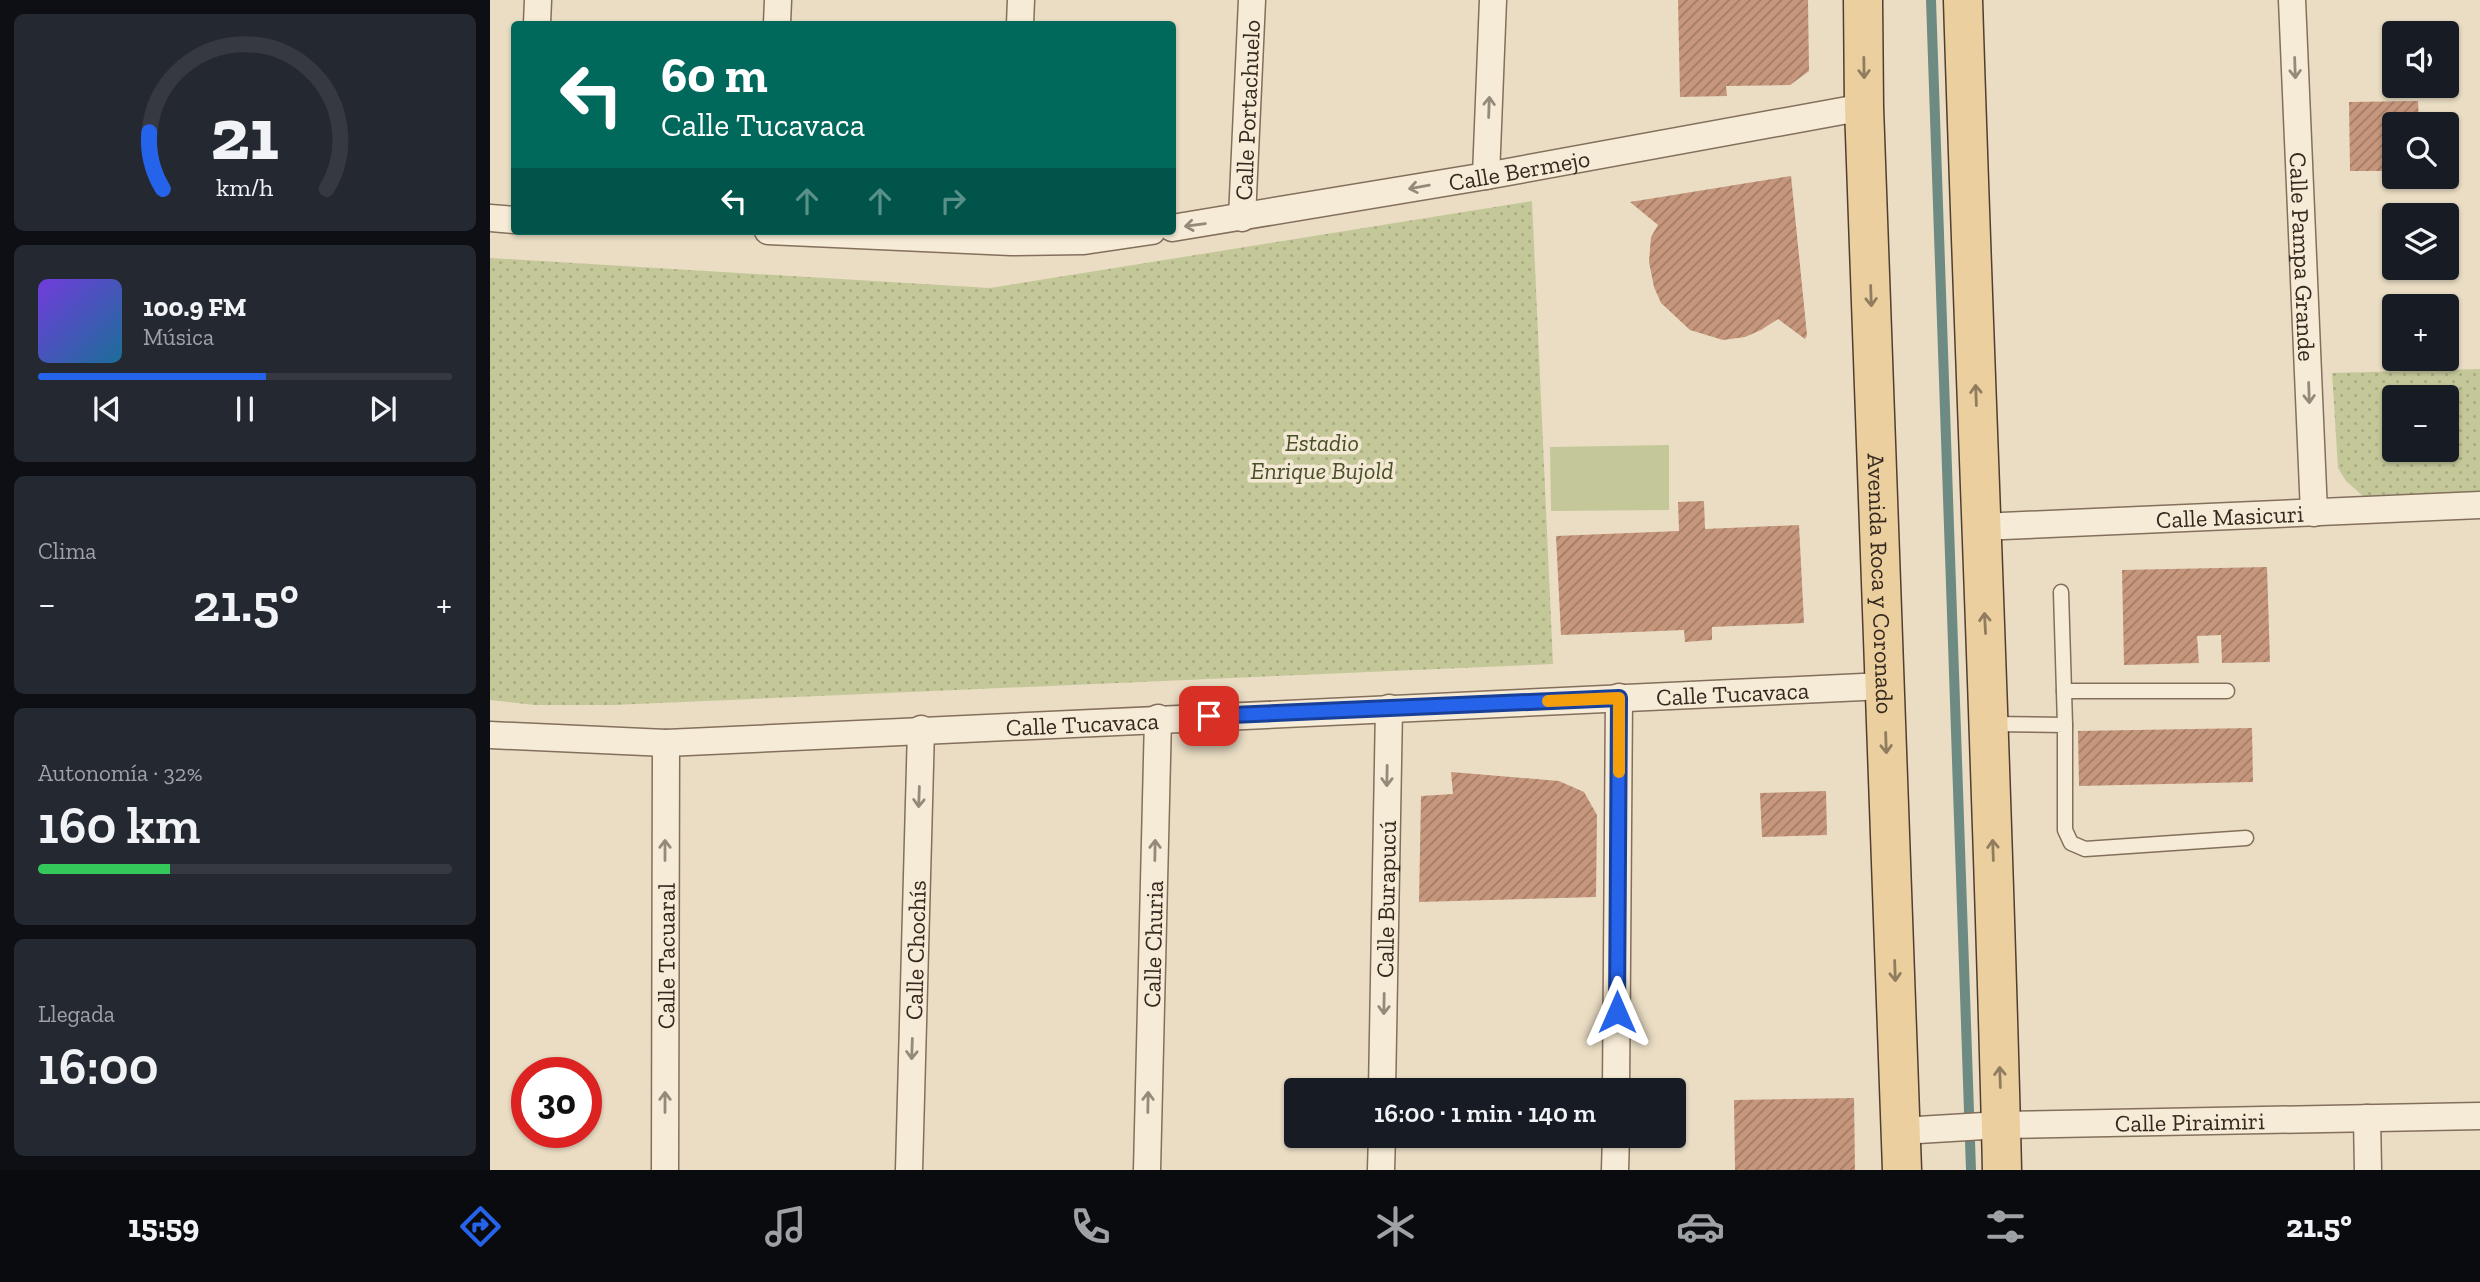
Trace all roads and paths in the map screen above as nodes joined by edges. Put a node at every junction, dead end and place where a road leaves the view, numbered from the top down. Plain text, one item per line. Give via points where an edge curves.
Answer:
1 (538, 0) edge
2 (778, 0) edge
3 (1021, 0) edge
4 (1252, 0) edge
5 (1493, 0) edge
6 (1863, 0) edge
7 (1963, 0) edge
8 (2292, 0) edge
9 (537, 21) edge
10 (776, 21) edge
11 (1020, 21) edge
12 (1864, 107) junction
13 (1486, 176) junction
14 (490, 218) edge
15 (1242, 218) junction
16 (511, 220) edge
17 (1176, 227) edge
18 (962, 235) edge
19 (1125, 235) edge
20 (1011, 236) edge
21 (2480, 505) edge
22 (2314, 513) junction
23 (1980, 527) junction
24 (2061, 592) dead end
25 (1884, 686) junction
26 (2064, 691) junction
27 (2227, 691) dead end
28 (1619, 698) junction
29 (1389, 708) junction
30 (1158, 718) junction
31 (1990, 723) junction
32 (2065, 725) junction
33 (921, 729) junction
34 (490, 735) edge
35 (666, 743) junction
36 (2246, 838) dead end
37 (1382, 1078) edge
38 (1616, 1078) edge
39 (2480, 1116) edge
40 (2367, 1118) junction
41 (1990, 1127) junction
42 (1919, 1130) junction
43 (1382, 1148) edge
44 (1616, 1148) edge
45 (665, 1170) edge
46 (909, 1170) edge
47 (1147, 1170) edge
48 (1381, 1170) edge
49 (1615, 1170) edge
50 (1902, 1170) edge
51 (2002, 1170) edge
52 (2368, 1170) edge

1 - 9 street
2 - 10 street
3 - 11 street
4 - 15 street, Calle Portachuelo
13 -> 5 street
6 -> 12 main road, Avenida Roca y Coronado
23 -> 7 main road
8 -> 22 street, Calle Pampa Grande
12 - 13 street, Calle Bermejo
12 -> 25 main road, Avenida Roca y Coronado
13 -> 15 street, Calle Bermejo
14 - 16 street
15 -> 17 street, Calle Bermejo
18 - 20 street
19 - 20 street via 1084,241
21 - 22 street, Calle Masicuri
22 - 23 street, Calle Masicuri
31 -> 23 main road
24 - 26 lane
25 - 28 street, Calle Tucavaca
25 -> 42 main road, Avenida Roca y Coronado
26 - 27 lane
26 - 32 lane
28 - 29 street, Calle Tucavaca
28 - 38 street
29 - 30 street, Calle Tucavaca
29 -> 37 street, Calle Burapucú
30 - 33 street, Calle Tucavaca
47 -> 30 street, Calle Churia
31 - 32 lane
41 -> 31 main road
32 - 36 lane via 2065,830 2071,843 2085,849
33 - 35 street, Calle Tucavaca
33 -> 46 street, Calle Chochís
34 - 35 street, Calle Tucavaca
45 -> 35 street, Calle Tacuaral
39 - 40 street, Calle Piraimiri
40 - 41 street, Calle Piraimiri
40 - 52 street
41 - 42 street, Calle Piraimiri
41 - 51 main road
42 - 50 main road, Avenida Roca y Coronado
43 - 48 street
44 - 49 street

